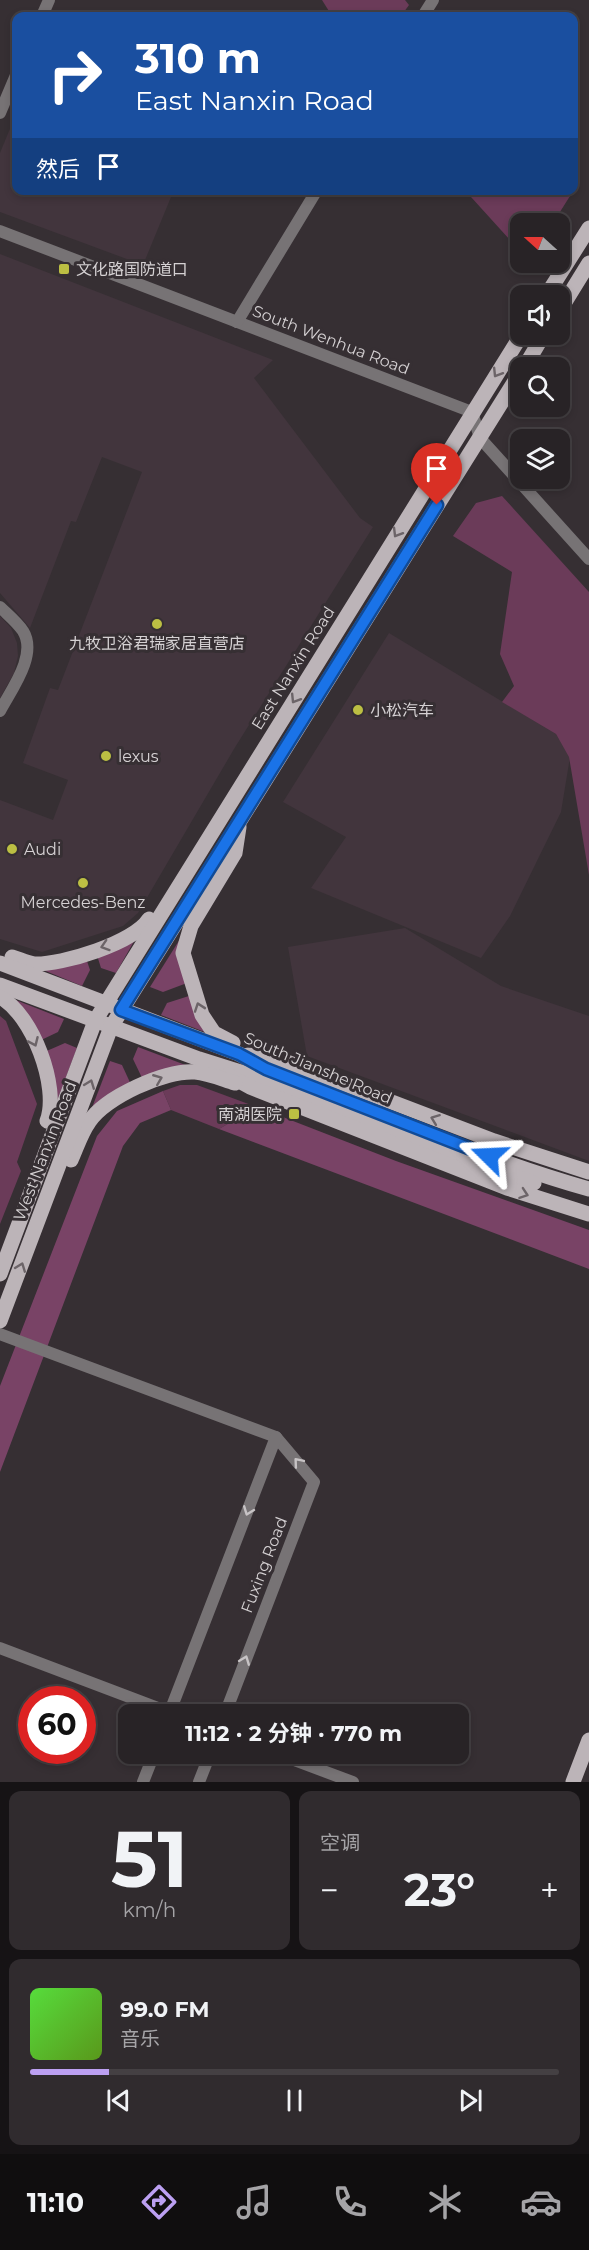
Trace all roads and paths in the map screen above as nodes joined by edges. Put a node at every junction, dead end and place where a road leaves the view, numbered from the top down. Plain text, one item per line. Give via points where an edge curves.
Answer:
1 (12, 82) edge
2 (3, 97) edge
3 (0, 112) edge
4 (314, 195) edge
5 (589, 228) edge
6 (0, 231) edge
7 (589, 263) edge
8 (553, 285) edge
9 (570, 294) edge
10 (237, 322) junction
11 (515, 345) edge
12 (510, 389) edge
13 (472, 412) junction
14 (480, 438) junction
15 (589, 559) edge
16 (0, 607) edge
17 (0, 711) edge
18 (240, 819) junction
19 (190, 864) junction
20 (0, 953) edge
21 (0, 963) edge
22 (0, 985) edge
23 (0, 997) edge
24 (105, 1004) junction
25 (121, 1010) junction
26 (95, 1021) junction
27 (111, 1027) junction
28 (239, 1054) junction
29 (199, 1059) junction
30 (279, 1059) junction
31 (250, 1087) junction
32 (589, 1172) edge
33 (589, 1189) edge
34 (31, 1191) junction
35 (49, 1192) junction
36 (589, 1199) edge
37 (589, 1214) edge
38 (0, 1274) edge
39 (0, 1322) edge
40 (0, 1334) edge
41 (276, 1437) junction
42 (0, 1648) edge
43 (145, 1704) edge
44 (175, 1704) edge
45 (229, 1704) edge
46 (589, 1740) edge
47 (150, 1764) edge
48 (206, 1764) edge
49 (305, 1764) edge
50 (143, 1782) edge
51 (199, 1782) edge
52 (353, 1782) edge
53 (573, 1782) edge

1 - 2 street
2 - 3 street
4 - 10 street
5 - 8 main road
6 - 10 street, South Wenhua Road
7 - 9 main road
10 - 13 street, South Wenhua Road
11 -> 13 main road, East Nanxin Road
12 - 14 main road
13 - 14 street
13 -> 19 main road, East Nanxin Road
14 - 15 street
14 - 18 main road
16 - 17 street via 24,632 27,647 25,661
18 - 25 main road
30 -> 18 main road via 225,1041 214,1033 202,1016 183,953 191,926 235,854
19 -> 20 main road via 145,924 129,937 45,963 31,964
19 - 24 main road, East Nanxin Road
21 - 24 main road, South Jianshe Road
22 - 26 main road, South Jianshe Road
23 -> 34 main road via 24,1020 51,1089 50,1113 34,1155
24 - 25 main road, South Jianshe Road
24 - 26 main road, East Nanxin Road
25 - 27 main road
25 - 28 main road, South Jianshe Road
26 - 27 main road, South Jianshe Road
26 - 34 main road, West Nanxin Road
27 - 29 main road, South Jianshe Road
35 -> 27 main road, West Nanxin Road
28 - 30 main road
28 - 33 main road, South Jianshe Road via 266,1069 509,1164
29 - 31 main road
29 - 36 main road, South Jianshe Road via 263,1079 445,1152
32 -> 30 main road via 494,1141
35 -> 31 main road via 69,1163 88,1122 112,1100 181,1073 196,1072
31 -> 37 main road via 507,1188
34 - 38 main road, West Nanxin Road
39 -> 35 main road, West Nanxin Road
40 - 41 street, Fuxing Road
41 -> 44 street
45 -> 41 street, Fuxing Road via 314,1482
42 - 43 street
46 - 53 main road
47 - 50 street
48 - 51 street
49 - 52 street

